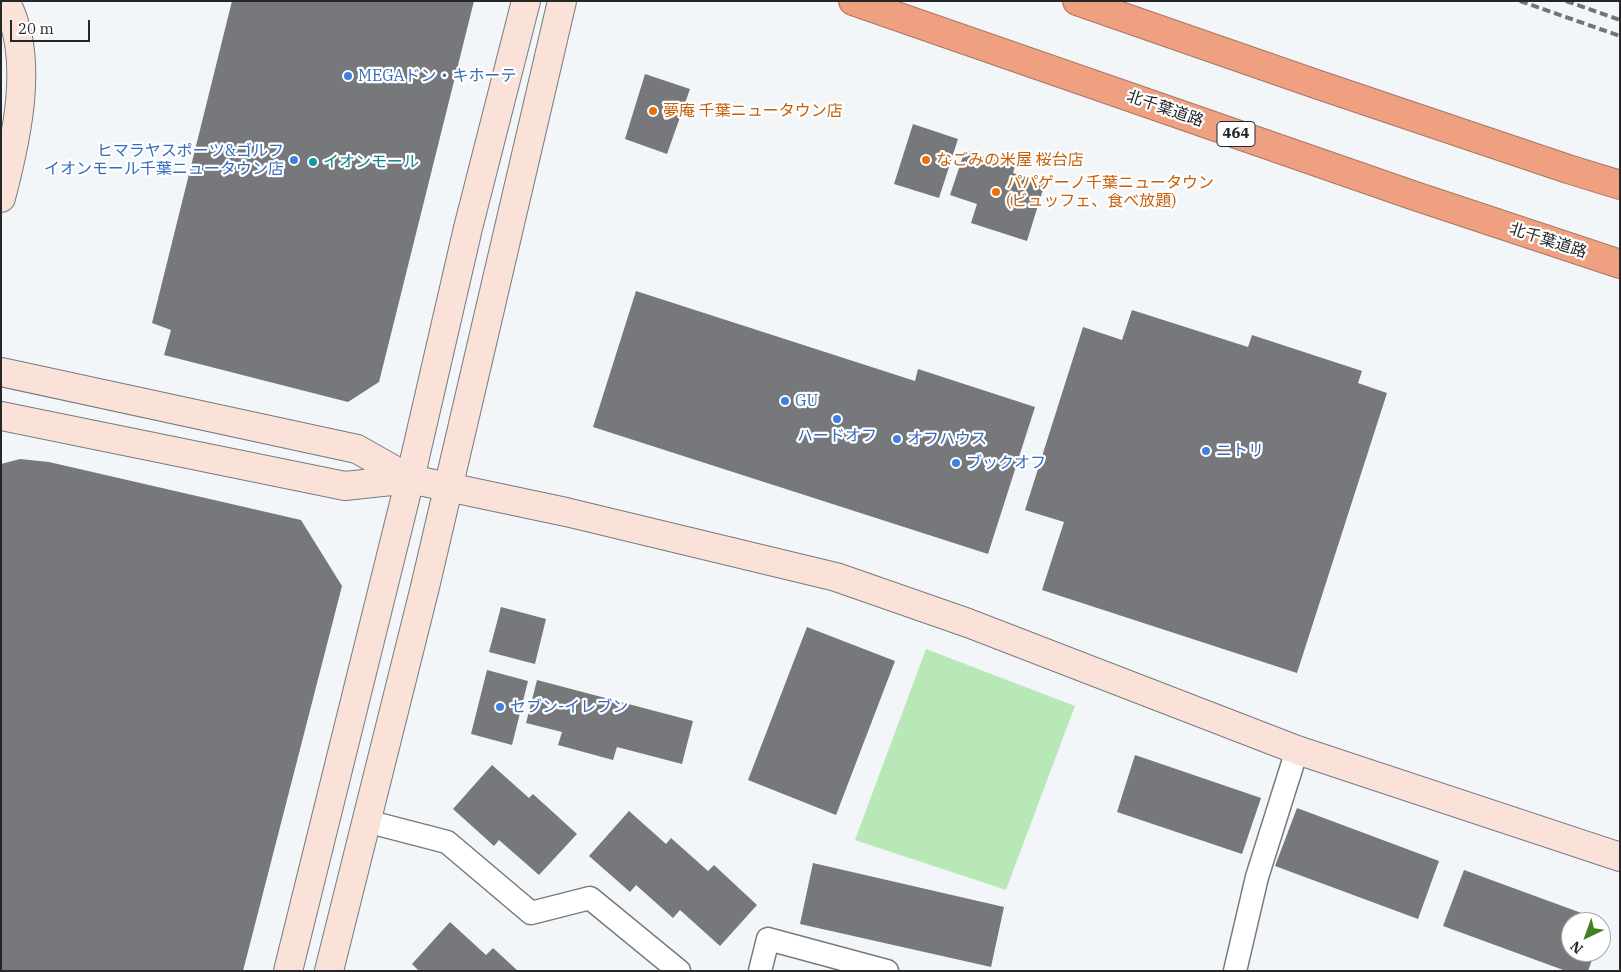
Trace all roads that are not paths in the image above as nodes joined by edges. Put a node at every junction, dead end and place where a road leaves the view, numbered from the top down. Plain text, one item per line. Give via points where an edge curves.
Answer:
1 (5, 1) edge
2 (526, 1) edge
3 (562, 1) edge
4 (853, 1) edge
5 (1077, 1) edge
6 (1620, 185) edge
7 (1, 198) edge
8 (1620, 264) edge
9 (1, 372) edge
10 (1, 416) edge
11 (410, 479) junction
12 (448, 487) junction
13 (1297, 750) junction
14 (366, 820) junction
15 (1620, 857) edge
16 (288, 971) edge
17 (329, 971) edge
18 (679, 971) edge
19 (760, 971) edge
20 (887, 971) edge
21 (1235, 971) edge

1 - 7 street via 11,11 20,48 21,97 11,162
2 - 11 street via 468,228
3 - 12 street
4 - 8 highway, 北千葉道路 / 464
5 - 6 highway
9 - 11 street via 357,450
10 - 11 street via 345,486
11 - 12 street
11 - 16 street
12 - 13 street via 836,577 968,623
12 - 14 street
13 - 15 street
13 - 21 street via 1257,877
14 - 17 street
14 - 18 street via 447,842 531,913 590,898
19 - 20 street via 768,938

